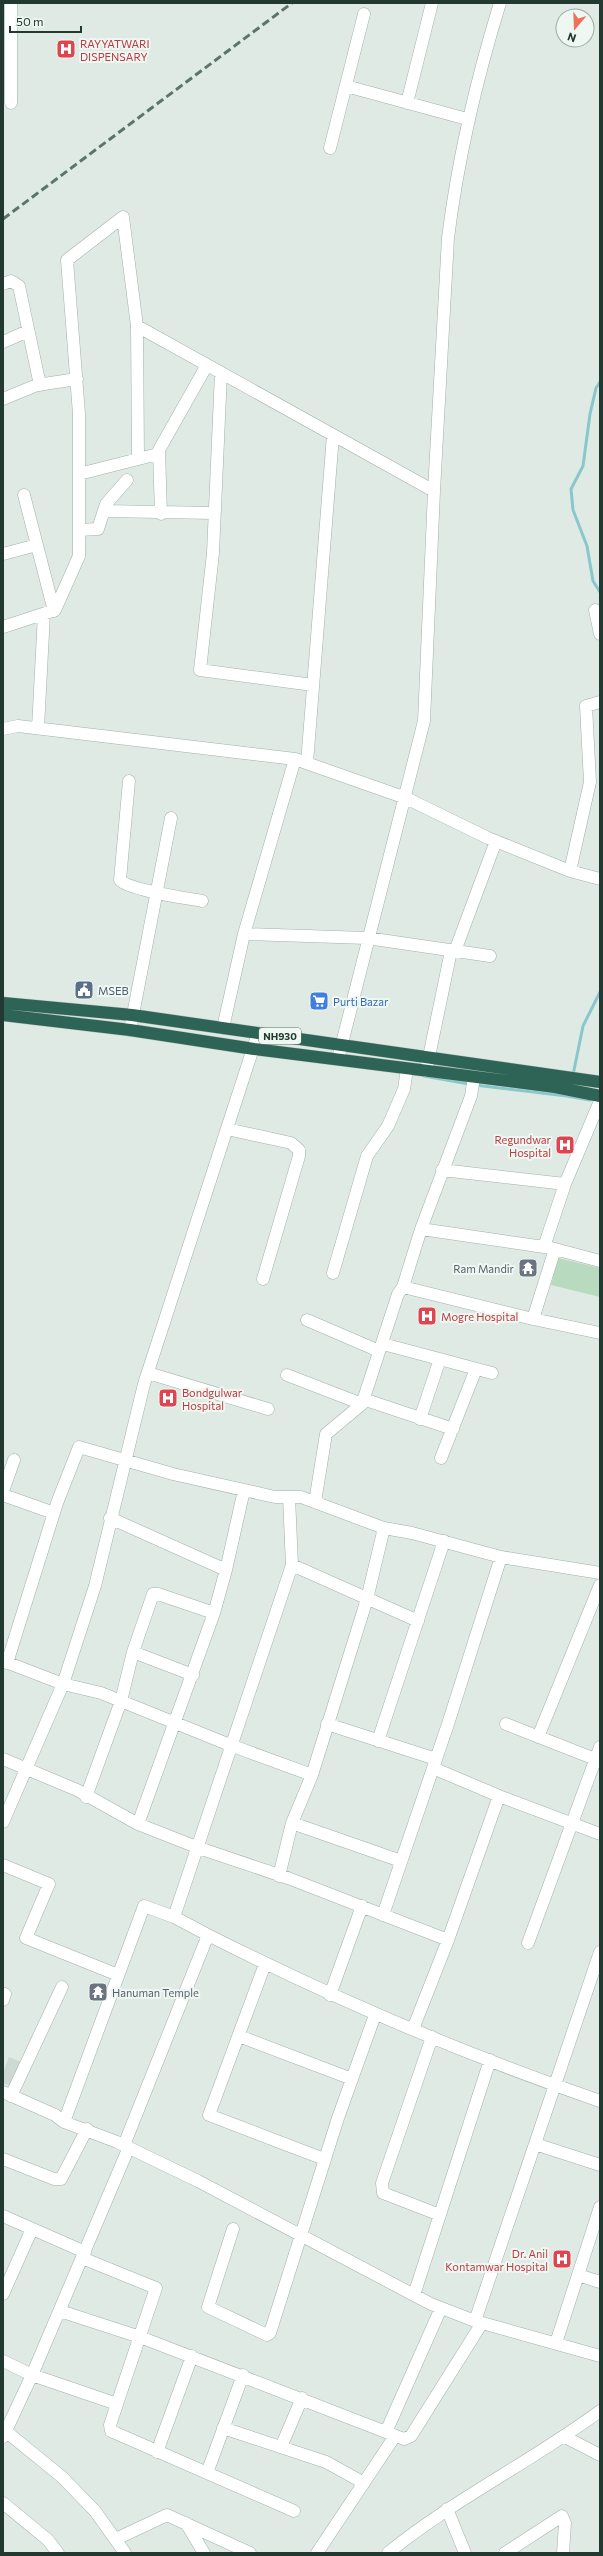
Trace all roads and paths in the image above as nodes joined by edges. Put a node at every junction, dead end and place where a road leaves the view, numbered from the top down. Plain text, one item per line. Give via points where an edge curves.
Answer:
1 (11, 3) edge
2 (432, 3) edge
3 (500, 3) edge
4 (364, 14) dead end
5 (346, 86) junction
6 (407, 102) junction
7 (11, 103) dead end
8 (467, 119) junction
9 (330, 148) dead end
10 (3, 284) edge
11 (138, 326) junction
12 (28, 331) junction
13 (3, 342) edge
14 (207, 365) junction
15 (221, 373) junction
16 (76, 379) junction
17 (40, 385) junction
18 (3, 399) edge
19 (333, 435) junction
20 (158, 454) junction
21 (138, 458) junction
22 (79, 474) junction
23 (127, 480) dead end
24 (434, 491) junction
25 (24, 495) dead end
26 (104, 511) junction
27 (214, 513) junction
28 (161, 514) junction
29 (80, 530) junction
30 (37, 545) junction
31 (3, 554) edge
32 (595, 610) dead end
33 (49, 612) junction
34 (3, 627) edge
35 (600, 634) edge
36 (314, 684) junction
37 (600, 702) edge
38 (38, 728) junction
39 (3, 729) edge
40 (295, 758) junction
41 (307, 763) junction
42 (128, 781) dead end
43 (406, 798) junction
44 (171, 818) dead end
45 (496, 841) junction
46 (570, 871) junction
47 (600, 879) edge
48 (156, 892) junction
49 (202, 902) dead end
50 (244, 934) junction
51 (367, 938) junction
52 (453, 951) junction
53 (490, 956) dead end
54 (3, 1003) edge
55 (3, 1015) edge
56 (132, 1015) junction
57 (177, 1022) junction
58 (223, 1028) junction
59 (130, 1030) junction
60 (258, 1033) junction
61 (175, 1036) junction
62 (340, 1044) junction
63 (254, 1049) junction
64 (429, 1056) junction
65 (338, 1059) junction
66 (426, 1071) junction
67 (542, 1073) junction
68 (406, 1079) junction
69 (473, 1079) junction
70 (556, 1081) junction
71 (600, 1082) edge
72 (540, 1086) junction
73 (600, 1096) edge
74 (600, 1101) edge
75 (227, 1129) junction
76 (442, 1170) junction
77 (565, 1184) junction
78 (421, 1229) junction
79 (549, 1248) junction
80 (600, 1261) edge
81 (333, 1273) dead end
82 (263, 1279) dead end
83 (403, 1287) junction
84 (533, 1319) junction
85 (307, 1320) dead end
86 (600, 1332) edge
87 (381, 1347) junction
88 (440, 1359) junction
89 (476, 1369) junction
90 (492, 1373) dead end
91 (148, 1374) junction
92 (287, 1375) dead end
93 (362, 1402) junction
94 (268, 1409) dead end
95 (420, 1419) junction
96 (453, 1429) junction
97 (441, 1458) dead end
98 (125, 1459) junction
99 (14, 1460) dead end
100 (244, 1490) junction
101 (3, 1491) edge
102 (3, 1494) edge
103 (289, 1497) junction
104 (315, 1502) junction
105 (54, 1513) junction
106 (110, 1518) junction
107 (384, 1528) junction
108 (444, 1541) junction
109 (501, 1557) junction
110 (292, 1565) junction
111 (226, 1570) junction
112 (600, 1573) edge
113 (600, 1585) edge
114 (367, 1599) junction
115 (214, 1613) junction
116 (418, 1621) junction
117 (133, 1652) junction
118 (5, 1662) edge
119 (193, 1675) junction
120 (63, 1684) junction
121 (121, 1701) junction
122 (176, 1723) junction
123 (327, 1724) junction
124 (506, 1724) dead end
125 (538, 1737) junction
126 (378, 1741) junction
127 (230, 1745) junction
128 (600, 1747) edge
129 (3, 1759) edge
130 (595, 1759) junction
131 (435, 1764) junction
132 (27, 1768) junction
133 (312, 1775) junction
134 (499, 1796) junction
135 (86, 1797) junction
136 (3, 1822) edge
137 (292, 1823) junction
138 (570, 1823) junction
139 (138, 1824) junction
140 (600, 1834) edge
141 (199, 1848) junction
142 (402, 1860) junction
143 (3, 1865) edge
144 (279, 1876) junction
145 (362, 1906) junction
146 (383, 1915) junction
147 (174, 1917) junction
148 (208, 1935) junction
149 (448, 1940) junction
150 (528, 1943) dead end
151 (600, 1952) edge
152 (265, 1964) junction
153 (118, 1975) junction
154 (62, 1987) dead end
155 (330, 1995) junction
156 (375, 2015) junction
157 (413, 2029) junction
158 (239, 2036) junction
159 (432, 2037) junction
160 (490, 2060) junction
161 (352, 2079) junction
162 (554, 2086) junction
163 (7, 2094) edge
164 (600, 2102) edge
165 (64, 2122) junction
166 (87, 2129) junction
167 (535, 2144) junction
168 (127, 2146) junction
169 (3, 2159) edge
170 (324, 2159) junction
171 (600, 2164) edge
172 (600, 2207) edge
173 (3, 2216) edge
174 (440, 2216) junction
175 (597, 2225) edge
176 (32, 2229) junction
177 (233, 2229) dead end
178 (302, 2236) junction
179 (83, 2255) junction
180 (578, 2275) junction
181 (600, 2282) edge
182 (3, 2294) edge
183 (414, 2295) junction
184 (441, 2308) junction
185 (60, 2311) junction
186 (478, 2322) junction
187 (140, 2337) junction
188 (556, 2344) junction
189 (192, 2356) junction
190 (600, 2356) edge
191 (3, 2360) edge
192 (32, 2375) junction
193 (243, 2375) junction
194 (302, 2398) junction
195 (117, 2404) junction
196 (600, 2411) edge
197 (223, 2428) junction
198 (4, 2432) edge
199 (391, 2434) junction
200 (565, 2437) junction
201 (280, 2447) junction
202 (157, 2452) junction
203 (600, 2455) edge
204 (207, 2474) junction
205 (364, 2483) junction
206 (3, 2502) edge
207 (447, 2509) junction
208 (294, 2511) dead end
209 (186, 2523) junction
210 (116, 2539) junction
211 (56, 2552) edge
212 (125, 2553) edge
213 (204, 2553) edge
214 (250, 2553) edge
215 (317, 2553) edge
216 (388, 2553) edge
217 (465, 2553) edge
218 (505, 2553) edge
219 (563, 2553) edge

1 - 7 street
2 - 6 street
3 - 8 street
4 - 5 street
5 - 6 street
5 - 9 street
6 - 8 street
8 - 24 street via 448,238
10 - 12 street via 11,282 19,286
11 - 14 street
11 - 16 street via 123,218 67,260
11 - 21 street
12 - 13 street
12 - 17 street
14 - 15 street
14 - 20 street
15 - 19 street
15 - 27 street
16 - 17 street
16 - 22 street
17 - 18 street
19 - 24 street
19 - 36 street
20 - 21 street
20 - 28 street
21 - 22 street
22 - 29 street
23 - 26 street
24 - 43 street via 424,721
25 - 30 street
26 - 28 street
26 - 29 street via 98,529
27 - 28 street
27 - 36 street via 213,553 200,670
29 - 33 street via 80,556
30 - 31 street
30 - 33 street
32 - 35 street
33 - 34 street
33 - 38 street
36 - 41 street
37 - 46 street via 586,706 590,782
38 - 39 street via 18,726
38 - 40 street
40 - 41 street
40 - 50 street
41 - 43 street
42 - 48 street via 119,877 125,884
43 - 45 street
43 - 51 street
44 - 48 street
45 - 46 street
45 - 52 street
46 - 47 street
48 - 49 street
48 - 56 street
50 - 51 street
50 - 58 street
51 - 52 street
51 - 62 street
52 - 53 street
52 - 64 street
54 - 56 highway, NH930
55 - 59 highway, NH930
56 - 57 highway, NH930
56 - 59 street
57 - 58 highway, NH930
57 - 61 highway
58 - 60 highway, NH930
59 - 61 highway, NH930
60 - 62 highway, NH930
60 - 63 street
61 - 63 highway, NH930
62 - 64 highway, NH930
62 - 65 street
63 - 65 highway, NH930
63 - 75 street
64 - 66 street
64 - 67 highway, NH930
65 - 68 highway, NH930
66 - 68 highway, NH930
66 - 69 highway, NH930
67 - 70 highway, NH930
67 - 72 highway
68 - 81 street via 388,1126 368,1156
69 - 72 highway, NH930
69 - 76 street via 471,1096
70 - 71 highway, NH930
70 - 72 highway, NH930
70 - 73 highway, NH930 via 584,1093
74 - 77 street
75 - 82 street via 291,1143 299,1150
75 - 91 street
76 - 77 street
76 - 78 street
77 - 79 street
78 - 79 street
78 - 83 street
79 - 80 street
79 - 84 street
83 - 84 street
83 - 87 street via 398,1294
84 - 86 street
85 - 87 street
87 - 88 street
87 - 93 street
88 - 89 street
88 - 95 street
89 - 90 street
89 - 96 street
91 - 94 street
91 - 98 street
92 - 93 street
93 - 95 street
93 - 104 street via 326,1434
95 - 96 street
96 - 97 street
98 - 100 street via 173,1474
98 - 105 street via 79,1447
98 - 106 street
99 - 101 street
100 - 103 street via 275,1497
100 - 111 street
102 - 105 street
103 - 104 street via 301,1497
103 - 110 street
104 - 107 street
105 - 118 street
106 - 111 street
106 - 120 street via 95,1586
107 - 108 street
107 - 114 street
108 - 109 street
108 - 116 street
109 - 112 street
109 - 131 street
110 - 114 street
110 - 127 street
111 - 115 street
113 - 125 street
114 - 116 street
114 - 123 street
115 - 117 street via 153,1594
115 - 119 street
116 - 126 street
117 - 119 street
117 - 121 street
118 - 120 street
119 - 122 street
120 - 121 street via 102,1693
120 - 132 street
121 - 122 street
121 - 135 street
122 - 127 street
122 - 139 street
123 - 126 street
123 - 133 street
124 - 125 street
125 - 130 street
126 - 131 street
127 - 133 street
127 - 141 street
128 - 130 street
129 - 132 street
130 - 138 street
131 - 134 street
131 - 142 street
132 - 135 street
132 - 136 street
133 - 137 street
134 - 138 street
134 - 149 street
135 - 139 street
137 - 142 street
137 - 144 street
138 - 140 street
138 - 150 street
139 - 141 street
141 - 144 street
141 - 147 street
142 - 146 street
143 - 153 street via 49,1884 26,1938
144 - 145 street
145 - 146 street
145 - 155 street
146 - 149 street
147 - 148 street
147 - 153 street via 144,1906
148 - 152 street
148 - 168 street
149 - 157 street
151 - 162 street
152 - 155 street
152 - 158 street
153 - 165 street
154 - 163 street
155 - 156 street
156 - 157 street
156 - 161 street
157 - 159 street
158 - 161 street
158 - 170 street via 209,2115
159 - 160 street
159 - 174 street via 382,2183 382,2193
160 - 162 street
160 - 174 street
161 - 170 street
162 - 164 street
162 - 167 street
163 - 165 street via 55,2115
165 - 166 street
166 - 168 street
166 - 169 street via 61,2179 54,2179
167 - 171 street
167 - 186 street
168 - 178 street
168 - 179 street
170 - 178 street
172 - 175 street
173 - 176 street
174 - 183 street
175 - 180 street
176 - 179 street
176 - 182 street
177 - 178 street via 208,2305 211,2309 265,2335 270,2333
178 - 183 street
179 - 185 street
179 - 187 street via 156,2288
180 - 181 street
180 - 188 street
183 - 184 street
184 - 186 street
184 - 199 street
185 - 187 street
185 - 192 street
186 - 188 street
186 - 199 street via 411,2436 404,2439
187 - 189 street
187 - 195 street
188 - 190 street
189 - 193 street
189 - 202 street
191 - 192 street
192 - 195 street
192 - 198 street
193 - 194 street
193 - 197 street
194 - 199 street
194 - 201 street
195 - 202 street via 110,2425 111,2431
196 - 200 street
197 - 201 street
197 - 204 street
198 - 210 street via 62,2477 100,2517
199 - 205 street
200 - 203 street
200 - 207 street
201 - 205 street via 331,2464
202 - 204 street
204 - 208 street
205 - 215 street
206 - 211 street via 48,2540
207 - 216 street via 427,2521
207 - 217 street
209 - 210 street via 164,2515
209 - 213 street
209 - 214 street
210 - 212 street
218 - 219 street via 555,2518 562,2516 565,2523

